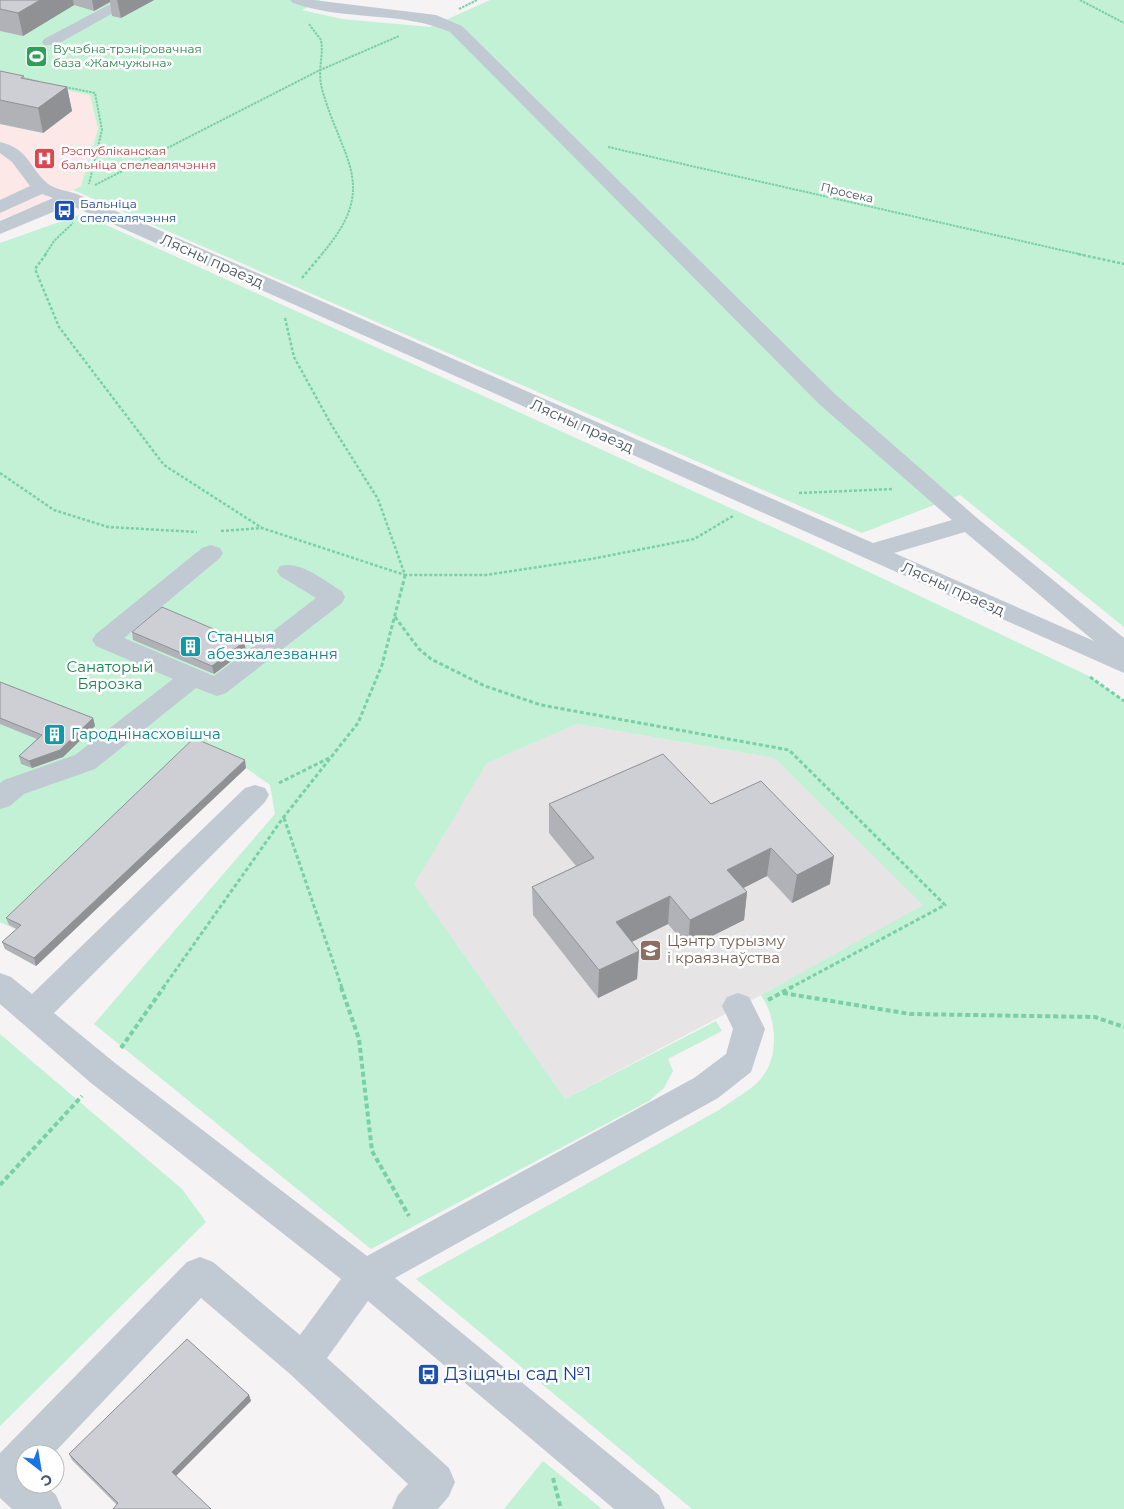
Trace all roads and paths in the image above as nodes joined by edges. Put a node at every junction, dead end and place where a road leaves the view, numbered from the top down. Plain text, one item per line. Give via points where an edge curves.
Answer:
1 (135, 0) edge
2 (298, 0) edge
3 (1080, 0) edge
4 (436, 20) junction
5 (1124, 23) edge
6 (50, 42) dead end
7 (23, 78) edge
8 (41, 82) edge
9 (59, 86) edge
10 (566, 138) junction
11 (0, 147) edge
12 (41, 188) junction
13 (70, 198) junction
14 (0, 207) edge
15 (75, 221) dead end
16 (0, 228) edge
17 (1124, 264) edge
18 (0, 473) edge
19 (929, 488) junction
20 (751, 501) junction
21 (969, 523) junction
22 (262, 528) junction
23 (210, 538) junction
24 (870, 552) junction
25 (289, 571) dead end
26 (405, 575) junction
27 (395, 616) junction
28 (1124, 652) edge
29 (1124, 664) edge
30 (193, 677) junction
31 (5, 789) edge
32 (255, 795) dead end
33 (284, 818) junction
34 (0, 986) edge
35 (783, 993) junction
36 (752, 1004) joint
37 (34, 1012) junction
38 (1124, 1027) edge
39 (103, 1073) junction
40 (0, 1186) edge
41 (424, 1244) junction
42 (365, 1276) junction
43 (303, 1361) junction
44 (35, 1444) edge
45 (15, 1465) edge
46 (15, 1485) edge
47 (25, 1494) edge
48 (42, 1509) edge
49 (412, 1509) edge
50 (645, 1509) edge

1 - 6 street via 117,5
2 - 4 street via 318,7
3 - 5 path
4 - 9 path via 318,71 88,189 102,130 95,94
4 - 10 street via 461,32
7 - 8 path
10 - 17 path, Просека
10 - 19 street via 826,399
11 - 12 street via 22,163
12 - 13 street, Лясны праезд
12 - 14 street
13 - 16 street
13 - 20 street, Лясны праезд
15 - 22 path via 54,241 35,270 59,327 164,465
18 - 23 path via 54,510 108,527
19 - 20 path via 761,495
19 - 21 street
20 - 24 street, Лясны праезд
20 - 26 path via 694,539 486,575
21 - 24 street
21 - 28 street
22 - 23 path
22 - 26 path
23 - 30 street via 105,640
24 - 29 street, Лясны праезд
25 - 30 street via 333,597 217,687
26 - 27 path
27 - 33 path via 382,665 358,723
27 - 35 path via 413,642 431,659 485,686 541,705 789,750 945,905
30 - 31 street via 85,762
32 - 37 street
33 - 39 path
33 - 41 path via 359,1039 372,1151
34 - 37 street
35 - 36 path
35 - 38 path via 910,1014 1095,1017
36 - 41 street via 740,1062 706,1088
37 - 39 street
39 - 40 path
39 - 42 street
41 - 42 street
42 - 43 street
42 - 50 street
43 - 44 street via 200,1274
43 - 49 street via 436,1482
45 - 46 street via 5,1476
47 - 48 street

